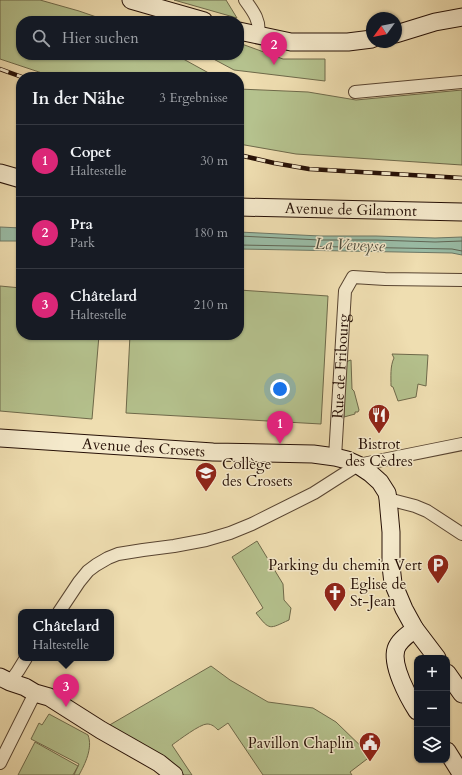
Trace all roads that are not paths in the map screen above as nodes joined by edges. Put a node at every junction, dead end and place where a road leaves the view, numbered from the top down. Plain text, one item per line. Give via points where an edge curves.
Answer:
1 (130, 0) edge
2 (244, 0) edge
3 (186, 16) edge
4 (462, 16) edge
5 (244, 32) edge
6 (402, 32) edge
7 (258, 35) junction
8 (366, 39) edge
9 (462, 82) edge
10 (355, 92) dead end
11 (0, 173) edge
12 (16, 178) edge
13 (244, 207) edge
14 (462, 212) edge
15 (462, 280) edge
16 (0, 438) edge
17 (462, 444) edge
18 (335, 457) junction
19 (358, 465) junction
20 (388, 499) junction
21 (462, 534) edge
22 (61, 609) edge
23 (416, 629) junction
24 (435, 655) edge
25 (24, 661) edge
26 (450, 677) edge
27 (5, 679) edge
28 (35, 692) junction
29 (462, 694) edge
30 (414, 706) edge
31 (450, 756) edge
32 (0, 763) edge
33 (174, 775) edge
34 (462, 775) edge

1 - 3 street
2 - 7 street via 258,22
4 - 6 street
5 - 7 street
7 - 8 street via 291,42 348,42
9 - 10 street
11 - 12 street
13 - 14 street, Avenue de Gilamont
15 - 18 street, Rue de Fribourg via 352,277 345,291
16 - 18 street, Avenue des Crosets
17 - 19 street
18 - 19 street, Avenue des Crosets
19 - 20 street via 380,482
19 - 22 street via 314,493 230,533 206,540 118,554 108,558 88,571
20 - 21 street via 427,511
20 - 23 street via 393,583
23 - 24 street
23 - 30 street via 400,641 395,657 396,667
25 - 27 street via 18,671
26 - 29 street
27 - 28 street
28 - 32 street
28 - 33 street via 66,707 159,763
31 - 34 street

